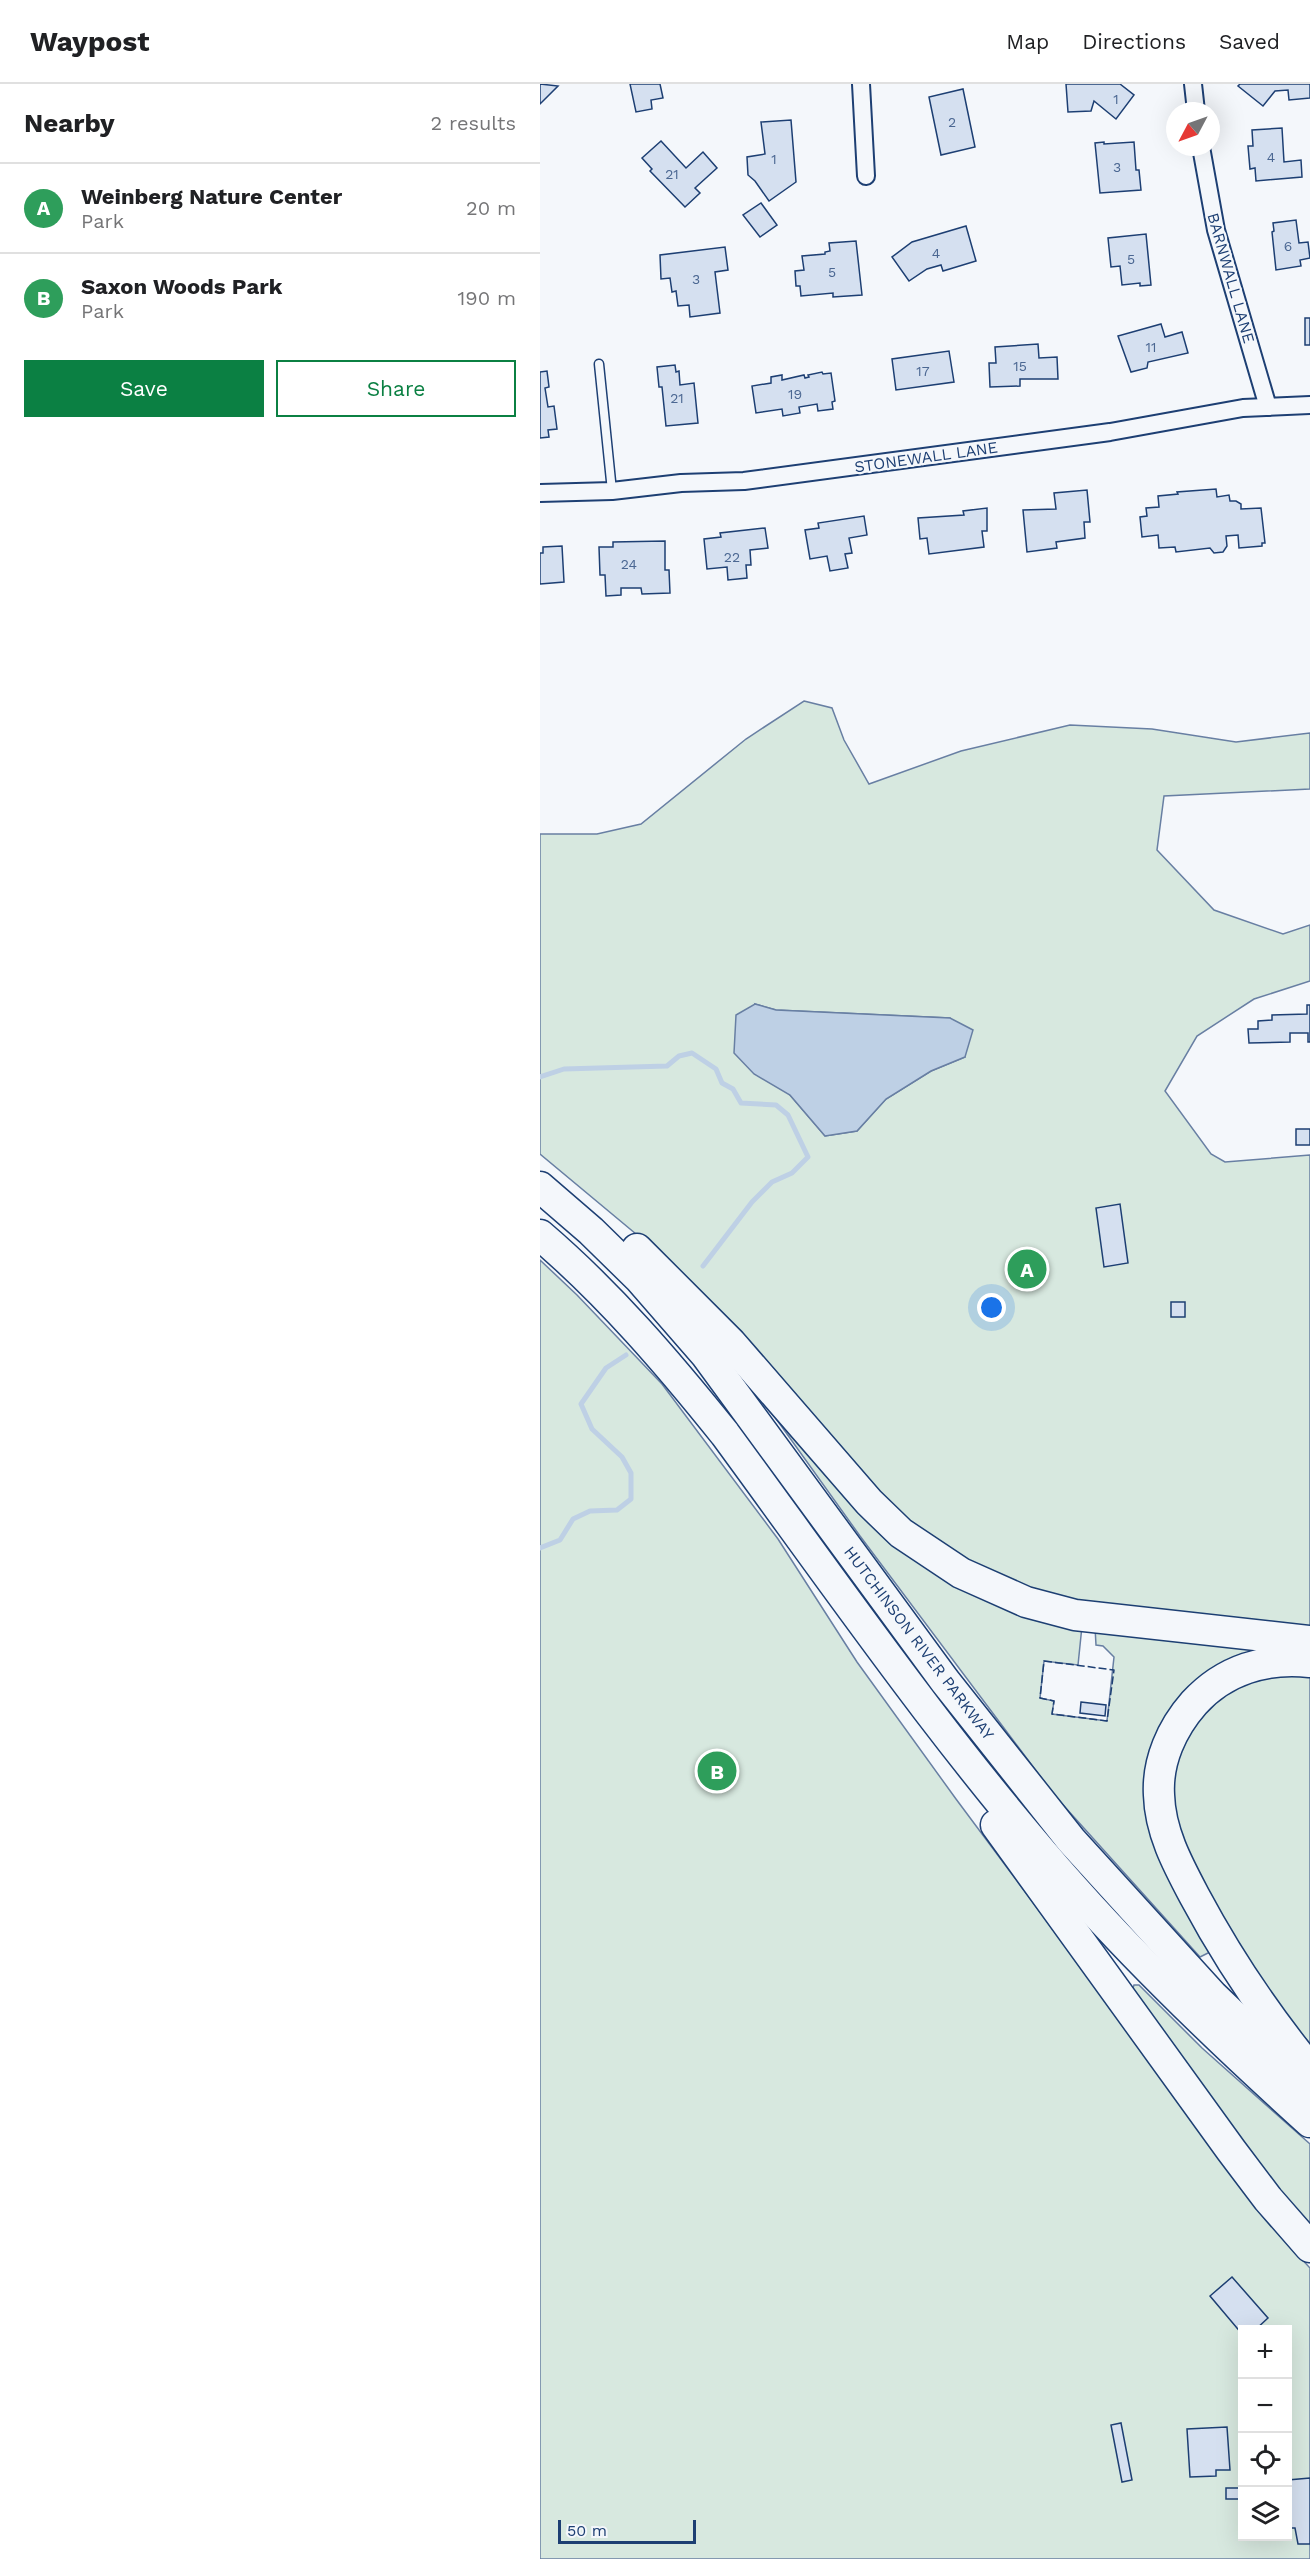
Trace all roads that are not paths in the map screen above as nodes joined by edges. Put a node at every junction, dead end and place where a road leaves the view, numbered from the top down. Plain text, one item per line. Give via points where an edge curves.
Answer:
1 (861, 84) edge
2 (1193, 84) edge
3 (1195, 102) edge
4 (1203, 156) edge
5 (866, 176) dead end
6 (599, 364) dead end
7 (1310, 405) edge
8 (1268, 407) junction
9 (612, 491) junction
10 (540, 493) edge
11 (540, 1178) edge
12 (540, 1188) edge
13 (540, 1235) edge
14 (1310, 1641) edge
15 (1310, 1662) edge
16 (902, 1675) junction
17 (1310, 2069) edge
18 (1310, 2090) edge
19 (1310, 2122) edge
20 (1310, 2247) edge

1 - 5 street
2 - 3 street
4 - 8 street, BARNWALL LANE via 1216,230
6 - 9 lane
7 - 8 street, STONEWALL LANE
8 - 9 street, STONEWALL LANE via 744,481
9 - 10 street, STONEWALL LANE
11 - 14 highway via 567,1193 660,1270 731,1343 868,1502 901,1533 942,1561 1005,1593 1051,1610
12 - 18 highway, HUTCHINSON RIVER PARKWAY via 632,1270 706,1355 945,1681 1071,1840 1213,1996
13 - 16 highway, HUTCHINSON RIVER PARKWAY via 617,1307 688,1387
15 - 17 highway via 1259,1664 1209,1689 1184,1715 1173,1734 1162,1764 1158,1793 1169,1845 1217,1938 1265,2012
16 - 19 highway, HUTCHINSON RIVER PARKWAY via 986,1785 1074,1889 1168,1989
16 - 20 highway via 951,1764 1231,2150

